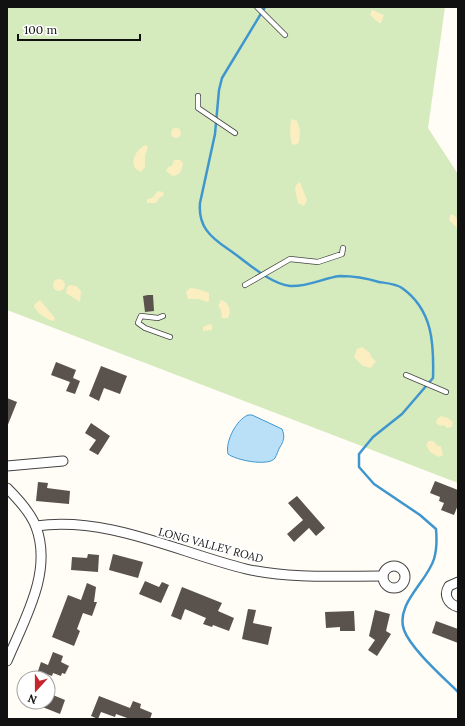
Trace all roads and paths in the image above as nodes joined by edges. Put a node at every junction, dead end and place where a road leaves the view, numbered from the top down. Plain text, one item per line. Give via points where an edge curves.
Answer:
1 (257, 7) edge
2 (285, 35) dead end
3 (198, 96) dead end
4 (235, 133) dead end
5 (343, 248) dead end
6 (245, 285) dead end
7 (163, 316) dead end
8 (170, 337) dead end
9 (406, 375) dead end
10 (446, 392) dead end
11 (63, 461) dead end
12 (7, 466) edge
13 (7, 488) edge
14 (36, 526) junction
15 (382, 576) dead end
16 (458, 582) edge
17 (458, 607) edge
18 (7, 661) edge

1 - 2 lane
3 - 4 lane via 198,108
5 - 6 lane via 342,254 318,262 290,259
7 - 8 lane via 141,316 138,323
9 - 10 lane
11 - 12 street
13 - 14 street
14 - 15 street, LONG VALLEY ROAD via 73,525 113,530 260,571
14 - 18 street via 42,560 39,575
16 - 17 street via 449,586 446,592 450,604

